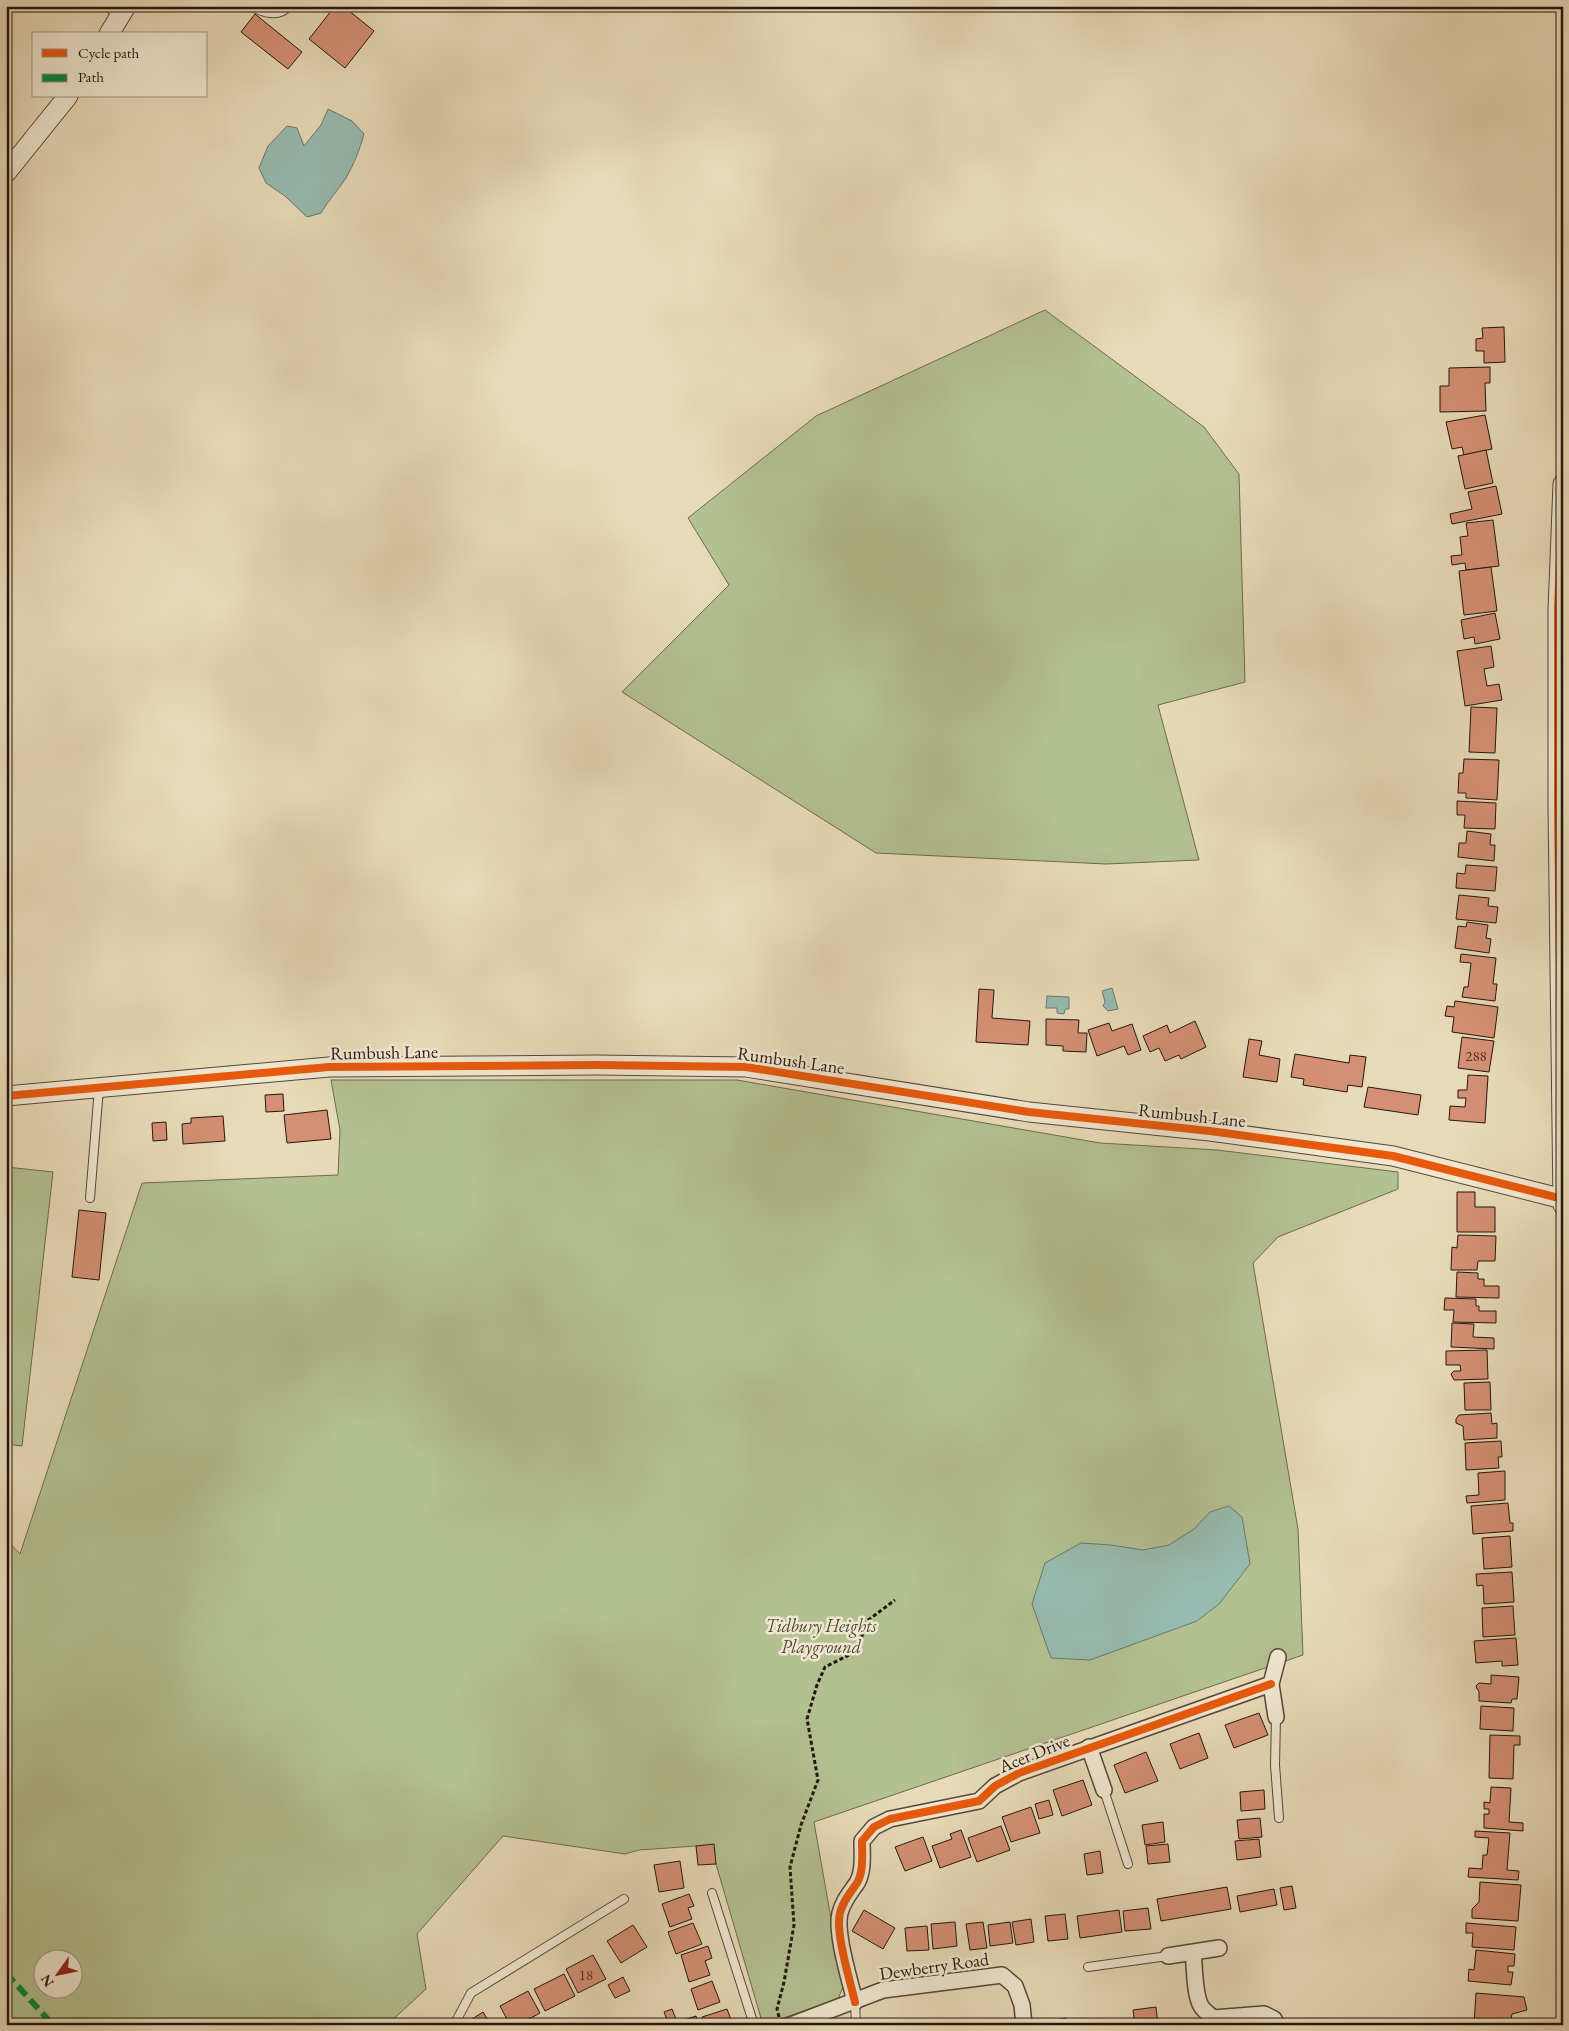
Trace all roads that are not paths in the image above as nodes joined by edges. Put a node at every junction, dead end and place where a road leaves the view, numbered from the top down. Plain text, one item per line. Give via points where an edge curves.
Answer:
1 (251, 6) edge
2 (290, 6) edge
3 (118, 10) edge
4 (110, 32) edge
5 (66, 98) edge
6 (6, 173) edge
7 (1563, 484) edge
8 (99, 1088) junction
9 (6, 1096) edge
10 (90, 1198) dead end
11 (1563, 1199) edge
12 (1563, 1205) edge
13 (1278, 1657) dead end
14 (1271, 1684) junction
15 (1276, 1717) joint
16 (1089, 1747) junction
17 (1104, 1790) joint
18 (1279, 1818) dead end
19 (1128, 1864) dead end
20 (712, 1893) dead end
21 (624, 1899) dead end
22 (1219, 1948) dead end
23 (1193, 1953) junction
24 (1168, 1956) joint
25 (1088, 1967) dead end
26 (855, 2002) junction
27 (454, 2025) edge
28 (754, 2025) edge
29 (791, 2025) edge
30 (856, 2025) edge
31 (1024, 2025) edge
32 (1277, 2025) edge

1 - 2 lane via 268,14 285,11
3 - 4 street
5 - 6 street
7 - 11 street via 1558,610 1558,797
8 - 9 street, Rumbush Lane
8 - 10 lane
8 - 11 street, Rumbush Lane via 329,1068 746,1067 1029,1112 1210,1131 1393,1156
11 - 12 street
13 - 14 street
14 - 15 street
14 - 16 street, Acer Drive
15 - 18 lane
16 - 17 street, Acer Drive
16 - 26 street, Acer Drive via 1019,1773 995,1786 979,1802 890,1819 874,1827 862,1841 858,1881 848,1894 840,1915 840,1936
17 - 19 lane
20 - 28 lane
21 - 27 lane via 471,1993
22 - 23 street
23 - 24 street
23 - 32 street via 1201,2005 1213,2018 1264,2014 1274,2019
24 - 25 lane
26 - 29 street, Dewberry Road
26 - 30 lane
26 - 31 street, Dewberry Road via 883,1990 1002,1975 1015,1986 1022,2004

